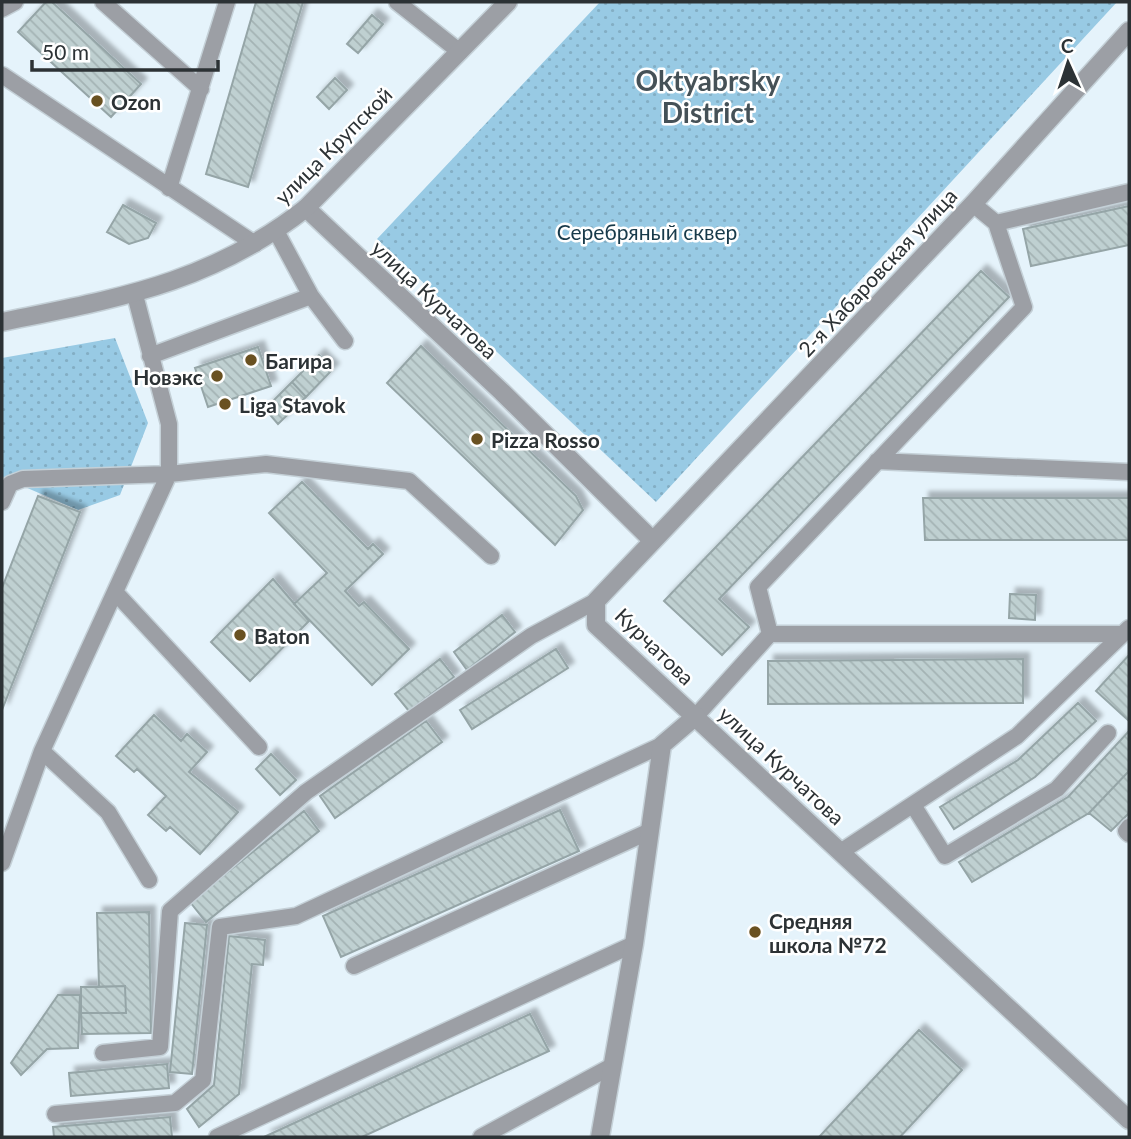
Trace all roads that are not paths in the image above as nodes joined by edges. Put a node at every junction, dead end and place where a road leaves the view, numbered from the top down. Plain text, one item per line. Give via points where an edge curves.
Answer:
1 (15, 2) edge
2 (103, 2) edge
3 (227, 2) edge
4 (397, 2) edge
5 (508, 2) edge
6 (2, 9) edge
7 (1129, 31) edge
8 (460, 52) junction
9 (2, 75) edge
10 (201, 89) junction
11 (169, 188) junction
12 (1129, 192) edge
13 (973, 204) junction
14 (306, 208) junction
15 (996, 223) junction
16 (276, 231) junction
17 (255, 244) junction
18 (135, 295) junction
19 (311, 296) junction
20 (2, 322) edge
21 (345, 341) dead end
22 (150, 356) junction
23 (877, 461) junction
24 (1129, 472) edge
25 (169, 474) junction
26 (2, 502) edge
27 (653, 541) junction
28 (491, 556) dead end
29 (115, 592) junction
30 (596, 601) junction
31 (1126, 631) edge
32 (770, 634) junction
33 (696, 716) junction
34 (1108, 733) dead end
35 (662, 745) junction
36 (260, 747) dead end
37 (42, 751) junction
38 (913, 805) junction
39 (1129, 827) edge
40 (650, 831) junction
41 (1129, 834) edge
42 (842, 851) junction
43 (2, 863) edge
44 (149, 880) dead end
45 (634, 944) junction
46 (354, 966) dead end
47 (103, 1053) dead end
48 (612, 1066) junction
49 (55, 1114) dead end
50 (1129, 1120) edge
51 (217, 1137) edge
52 (481, 1137) edge
53 (600, 1137) edge

1 - 6 lane
2 - 10 lane
3 - 10 lane
4 - 8 lane
5 - 8 street, улица Крупской
7 - 13 street, 2-я Хабаровская улица
8 - 14 street, улица Крупской
9 - 11 lane
10 - 11 lane
11 - 17 lane
12 - 15 lane
13 - 15 lane
13 - 27 street, 2-я Хабаровская улица
14 - 16 street, улица Крупской
14 - 27 street, улица Курчатова
15 - 23 lane via 1024,307
16 - 17 street, улица Крупской
16 - 19 lane
17 - 18 street, улица Крупской via 199,272
18 - 20 street, улица Крупской
18 - 22 lane
19 - 21 lane
19 - 22 lane
22 - 25 lane via 169,424
23 - 24 lane
23 - 32 lane via 758,587
25 - 26 lane via 23,479 10,484
25 - 28 lane via 266,464 409,481
25 - 29 lane
27 - 30 street, Курчатова
29 - 36 lane
29 - 37 lane
30 - 33 street, Курчатова via 596,625
30 - 47 lane via 531,636 306,792 170,911 160,1047
31 - 32 lane
31 - 38 lane via 1017,736
32 - 33 lane
33 - 35 street, улица Курчатова
33 - 42 street, улица Курчатова
34 - 38 lane via 1057,789 945,856
35 - 40 street
35 - 49 lane via 296,916 220,927 203,1080 176,1103
37 - 43 lane
37 - 44 lane via 107,812
38 - 42 lane
39 - 41 lane
40 - 45 street
40 - 46 lane
42 - 50 street, улица Курчатова
45 - 48 street
45 - 51 lane
48 - 52 lane
48 - 53 street

